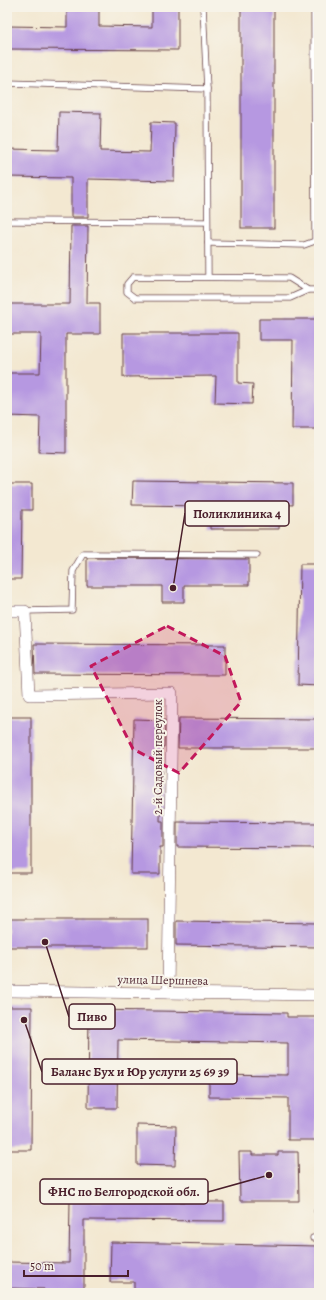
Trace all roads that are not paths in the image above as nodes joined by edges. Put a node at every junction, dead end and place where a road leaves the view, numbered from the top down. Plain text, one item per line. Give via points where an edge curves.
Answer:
1 (203, 7) edge
2 (314, 7) edge
3 (7, 83) edge
4 (207, 88) junction
5 (7, 220) edge
6 (207, 222) junction
7 (208, 243) junction
8 (208, 278) junction
9 (308, 290) junction
10 (319, 290) edge
11 (257, 555) dead end
12 (25, 611) junction
13 (7, 612) edge
14 (7, 991) edge
15 (168, 993) junction
16 (319, 995) edge

1 - 4 lane
2 - 7 lane via 315,241 304,245
3 - 4 lane
4 - 6 lane
5 - 6 lane
6 - 7 lane
7 - 8 lane
8 - 9 lane via 289,278
8 - 9 lane via 133,277 127,284 127,292 134,298 290,298
9 - 10 lane
11 - 12 lane via 83,554 73,571 72,610
12 - 13 street
12 - 15 street, 2-й Садовый переулок via 29,695 172,694
14 - 15 street, улица Шершнева
15 - 16 street, улица Шершнева

